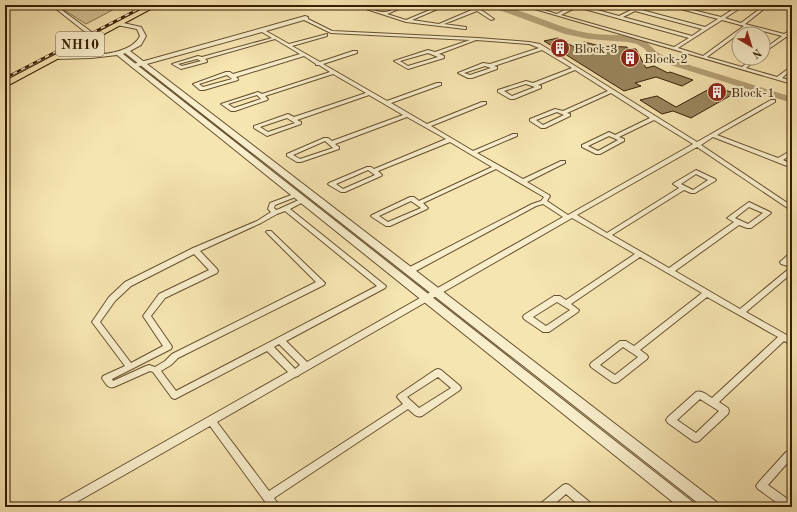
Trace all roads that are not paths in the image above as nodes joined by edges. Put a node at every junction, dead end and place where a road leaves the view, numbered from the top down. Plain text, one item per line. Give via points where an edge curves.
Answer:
1 (53, 5) edge
2 (155, 5) edge
3 (356, 5) edge
4 (367, 5) edge
5 (406, 5) edge
6 (445, 5) edge
7 (471, 5) edge
8 (524, 5) edge
9 (576, 5) edge
10 (618, 5) edge
11 (643, 5) edge
12 (668, 5) edge
13 (714, 5) edge
14 (743, 5) edge
15 (767, 5) edge
16 (362, 7) junction
17 (477, 9) junction
18 (634, 10) junction
19 (735, 10) junction
20 (383, 14) junction
21 (557, 15) junction
22 (620, 17) junction
23 (492, 19) dead end
24 (722, 19) junction
25 (406, 21) junction
26 (118, 24) junction
27 (742, 24) junction
28 (439, 25) junction
29 (748, 25) junction
30 (465, 28) dead end
31 (706, 29) junction
32 (261, 30) junction
33 (792, 30) edge
34 (325, 35) dead end
35 (786, 35) junction
36 (95, 36) junction
37 (692, 37) junction
38 (792, 37) edge
39 (275, 38) junction
40 (478, 39) junction
41 (288, 46) junction
42 (771, 46) edge
43 (543, 48) junction
44 (674, 49) junction
45 (122, 52) junction
46 (355, 52) dead end
47 (435, 54) junction
48 (303, 55) junction
49 (56, 57) junction
50 (704, 57) junction
51 (201, 59) junction
52 (137, 64) junction
53 (318, 64) junction
54 (489, 66) junction
55 (745, 66) edge
56 (792, 67) edge
57 (576, 68) junction
58 (742, 68) junction
59 (333, 72) junction
60 (233, 76) junction
61 (778, 79) junction
62 (792, 83) edge
63 (5, 84) edge
64 (439, 84) dead end
65 (533, 85) junction
66 (611, 91) junction
67 (369, 93) junction
68 (261, 96) junction
69 (773, 101) dead end
70 (386, 103) junction
71 (484, 103) dead end
72 (562, 113) junction
73 (407, 115) junction
74 (654, 118) junction
75 (294, 120) junction
76 (426, 126) junction
77 (515, 135) dead end
78 (712, 135) junction
79 (614, 137) junction
80 (449, 140) junction
81 (332, 143) junction
82 (696, 144) junction
83 (792, 152) edge
84 (472, 153) junction
85 (779, 160) junction
86 (562, 162) dead end
87 (792, 166) edge
88 (496, 167) junction
89 (373, 171) junction
90 (522, 182) junction
91 (684, 187) junction
92 (300, 198) junction
93 (544, 202) junction
94 (419, 204) junction
95 (286, 209) junction
96 (792, 209) edge
97 (275, 212) junction
98 (570, 216) junction
99 (739, 222) junction
100 (269, 232) dead end
101 (608, 235) junction
102 (195, 250) junction
103 (640, 254) junction
104 (792, 255) edge
105 (792, 266) edge
106 (792, 269) edge
107 (409, 271) junction
108 (670, 271) junction
109 (436, 292) junction
110 (707, 293) junction
111 (426, 298) junction
112 (566, 304) junction
113 (741, 312) junction
114 (783, 337) junction
115 (281, 341) junction
116 (792, 342) edge
117 (269, 347) junction
118 (634, 350) junction
119 (307, 366) junction
120 (130, 367) junction
121 (156, 370) junction
122 (295, 374) junction
123 (712, 403) junction
124 (409, 404) junction
125 (211, 421) junction
126 (792, 457) edge
127 (268, 497) junction
128 (64, 504) dead end
129 (276, 507) edge
130 (544, 507) edge
131 (588, 507) edge
132 (689, 507) edge
133 (713, 507) edge
134 (792, 507) edge

1 - 36 street
2 - 26 highway, NH10
3 - 16 street
4 - 16 street
5 - 20 street
6 - 25 street
7 - 17 street
8 - 21 street
9 - 21 street
9 - 22 street
10 - 18 street
11 - 18 street
12 - 24 street
13 - 19 street
14 - 19 street
15 - 27 street
16 - 20 street
17 - 23 street
17 - 28 street
18 - 22 street
18 - 31 street
19 - 24 street
20 - 25 street
21 - 44 street
22 - 37 street
24 - 27 street
24 - 31 street
25 - 28 street
26 - 36 highway, NH10
26 - 45 street via 139,28 144,36 138,45
27 - 29 street
28 - 30 street
29 - 35 street
29 - 50 street
31 - 37 street
32 - 39 street
32 - 40 street via 305,17 331,32
32 - 52 street
33 - 35 street
34 - 41 street
35 - 38 street
35 - 42 street
36 - 49 highway, NH10
37 - 44 street
39 - 41 street
39 - 51 street
40 - 43 street via 531,43
40 - 47 street
41 - 48 street
43 - 54 street
43 - 57 street
44 - 50 street
45 - 49 street
45 - 52 street
46 - 53 street
47 - 47 street via 428,51 396,61 408,68 442,57
48 - 53 street
48 - 60 street
49 - 63 highway, NH10
50 - 58 street
51 - 51 street via 198,57 174,64 181,68 205,61
52 - 92 street
52 - 107 street
53 - 59 street
54 - 54 street via 485,64 460,73 470,77 495,68
55 - 58 street
56 - 61 street
57 - 65 street
57 - 66 street
58 - 61 street
59 - 67 street
59 - 68 street
60 - 60 street via 228,74 195,84 202,89 236,79
61 - 62 street
64 - 70 street
65 - 65 street via 526,82 500,91 512,98 539,87
66 - 72 street
66 - 74 street
67 - 70 street
67 - 75 street
68 - 68 street via 258,93 224,104 233,110 265,99
69 - 78 street
70 - 73 street
71 - 76 street
72 - 72 street via 568,116 543,126 532,120 556,110
73 - 76 street
73 - 81 street
74 - 79 street
74 - 82 street
75 - 75 street via 288,116 256,127 267,134 299,123
76 - 80 street
77 - 84 street
78 - 82 street
78 - 85 street
79 - 79 street via 608,134 584,146 598,153 622,140
80 - 84 street
80 - 89 street
81 - 81 street via 337,148 299,162 290,154 326,139
82 - 96 street
82 - 98 street
83 - 85 street
84 - 88 street
85 - 87 street
86 - 90 street
88 - 90 street
88 - 94 street
89 - 89 street via 369,168 331,184 343,191 379,175
90 - 93 street via 546,196
91 - 91 street via 693,192 713,180 696,172 676,184
91 - 101 street
92 - 95 street
92 - 97 street via 272,204 271,209
92 - 111 street
93 - 98 street
93 - 107 street
94 - 94 street via 412,198 374,216 388,225 425,208
95 - 97 street
95 - 115 street via 382,286
97 - 102 street via 259,222
98 - 101 street
98 - 109 street
99 - 99 street via 749,227 768,213 749,204 730,218
99 - 108 street
100 - 121 street via 321,283 175,356
101 - 103 street
102 - 120 street via 128,284 112,299 96,322
102 - 120 street via 214,271 162,296 147,316 168,347
103 - 108 street
103 - 112 street
104 - 105 street via 784,262
106 - 113 street
107 - 109 street
108 - 110 street
109 - 111 street
109 - 133 street
110 - 113 street
110 - 118 street
111 - 119 street
111 - 132 street
112 - 112 street via 556,298 527,317 546,330 575,310
113 - 114 street
114 - 116 street
114 - 123 street
115 - 117 street
115 - 119 street
117 - 121 street via 175,396
117 - 122 street
118 - 118 street via 623,343 594,365 615,380 644,357
119 - 122 street
120 - 121 street via 106,378 111,385 149,368
122 - 125 street
123 - 123 street via 700,394 671,420 696,438 724,411
124 - 124 street via 419,413 456,388 438,372 401,396
124 - 127 street
125 - 127 street
125 - 128 street
126 - 134 street via 789,455 761,486
127 - 129 street
130 - 131 street via 566,488

